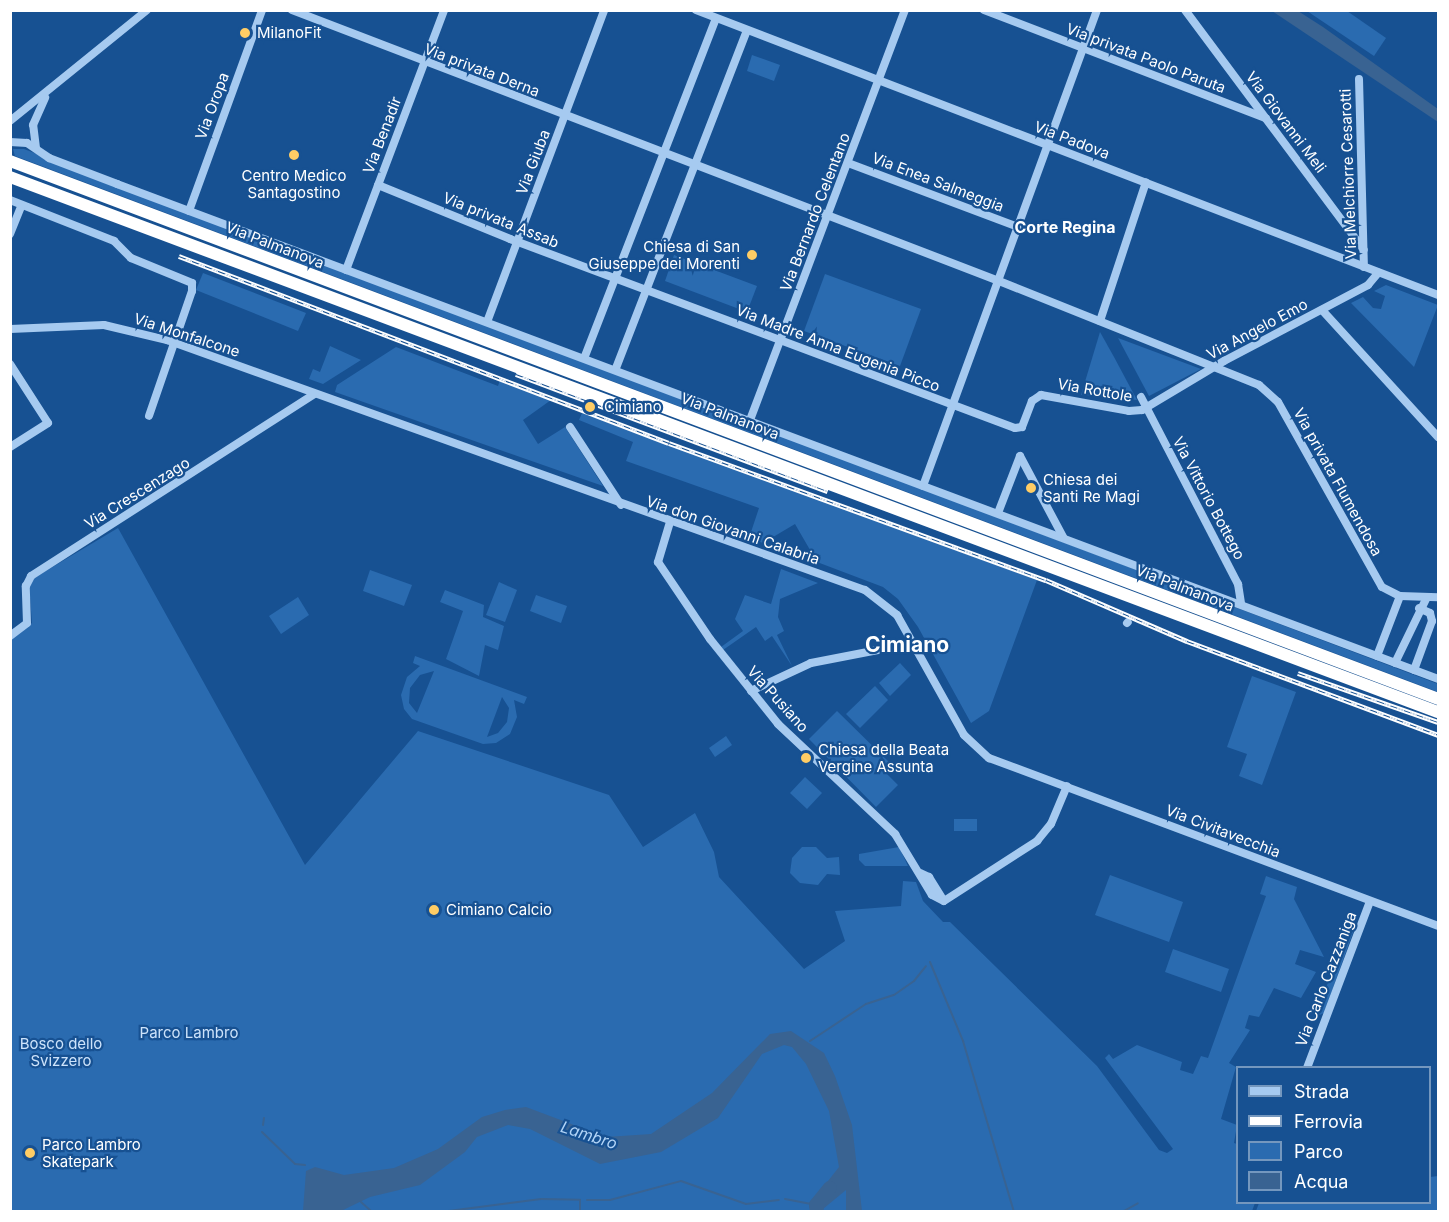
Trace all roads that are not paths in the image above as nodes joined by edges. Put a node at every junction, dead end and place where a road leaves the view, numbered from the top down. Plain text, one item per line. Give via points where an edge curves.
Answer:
1 (147, 10) edge
2 (262, 10) edge
3 (292, 10) edge
4 (444, 10) edge
5 (604, 10) edge
6 (696, 10) edge
7 (904, 10) edge
8 (984, 10) edge
9 (1097, 10) edge
10 (1185, 10) edge
11 (716, 18) junction
12 (747, 30) junction
13 (1083, 49) junction
14 (425, 62) junction
15 (1359, 79) dead end
16 (879, 81) junction
17 (46, 96) junction
18 (565, 117) junction
19 (1266, 118) junction
20 (10, 122) edge
21 (10, 142) edge
22 (1048, 145) junction
23 (36, 148) junction
24 (663, 155) junction
25 (10, 161) edge
26 (848, 163) junction
27 (694, 166) junction
28 (10, 177) edge
29 (1146, 182) junction
30 (10, 183) edge
31 (378, 185) junction
32 (10, 200) edge
33 (75, 201) junction
34 (22, 205) junction
35 (189, 211) junction
36 (829, 217) junction
37 (1018, 227) junction
38 (10, 234) edge
39 (517, 242) junction
40 (1364, 249) junction
41 (1364, 267) junction
42 (346, 270) junction
43 (1378, 273) junction
44 (616, 278) junction
45 (999, 281) junction
46 (647, 289) junction
47 (1438, 294) edge
48 (1322, 310) junction
49 (1100, 321) junction
50 (487, 322) junction
51 (10, 329) edge
52 (1108, 333) dead end
53 (780, 341) junction
54 (173, 342) junction
55 (585, 357) junction
56 (10, 364) edge
57 (1215, 367) junction
58 (616, 368) junction
59 (315, 394) junction
60 (1141, 397) dead end
61 (953, 406) junction
62 (1146, 408) junction
63 (149, 416) dead end
64 (750, 420) junction
65 (570, 427) dead end
66 (1020, 428) joint
67 (1438, 437) edge
68 (10, 447) edge
69 (923, 486) junction
70 (621, 505) junction
71 (998, 513) junction
72 (670, 522) junction
73 (1063, 537) junction
74 (1438, 594) edge
75 (1400, 596) junction
76 (1426, 597) junction
77 (1241, 603) junction
78 (1419, 608) junction
79 (10, 636) edge
80 (914, 643) junction
81 (1377, 656) junction
82 (1395, 663) junction
83 (1414, 670) junction
84 (1438, 679) edge
85 (751, 691) junction
86 (1438, 699) edge
87 (1438, 711) edge
88 (1066, 786) junction
89 (1370, 901) junction
90 (1438, 926) edge
91 (1308, 1066) edge

1 - 17 street
2 - 35 street, Via Oropa
3 - 14 street, Via privata Derna
4 - 14 street, Via Benadir
5 - 18 street, Via Giuba
6 - 11 street, Via Padova
7 - 16 street, Via Bernardo Celentano
8 - 13 street, Via privata Paolo Paruta
9 - 13 street
10 - 19 street, Via Giovanni Meli
11 - 12 street, Via Padova
11 - 24 street
12 - 16 street, Via Padova
12 - 27 street
13 - 19 street, Via privata Paolo Paruta
13 - 22 street
14 - 18 street, Via privata Derna
14 - 31 street, Via Benadir
15 - 40 street, Via Melchiorre Cesarotti
16 - 22 street, Via Padova
16 - 26 street, Via Bernardo Celentano
17 - 20 street
17 - 23 street via 33,125
18 - 24 street, Via privata Derna
18 - 39 street, Via Giuba
19 - 40 street, Via Giovanni Meli
21 - 23 street, Via Palmanova
22 - 29 street, Via Padova
22 - 37 street
23 - 35 street, Via Palmanova via 49,158
24 - 27 street, Via privata Derna
24 - 44 street
25 - 86 highway, Via Palmanova
26 - 36 street, Via Bernardo Celentano
26 - 37 street, Via Enea Salmeggia
27 - 36 street, Via privata Derna
27 - 46 street
28 - 33 highway, Via Palmanova
29 - 41 street, Via Padova
29 - 49 street
30 - 33 highway
31 - 39 street, Via privata Assab
31 - 42 street, Via Benadir
32 - 34 street
33 - 87 highway, Via Palmanova
34 - 38 street
34 - 54 street via 114,242 131,258 192,283
35 - 42 street, Via Palmanova
36 - 45 street, Via privata Derna
36 - 53 street, Via Bernardo Celentano
37 - 45 street
39 - 44 street, Via privata Assab
39 - 50 street, Via Giuba
40 - 41 street, Via Melchiorre Cesarotti
41 - 43 street, Via Padova
42 - 50 street, Via Palmanova
43 - 47 street, Via Padova
43 - 48 street, Via Angelo Emo via 1369,284
44 - 46 street, Via privata Assab
44 - 55 street
45 - 49 street, Via privata Flumendosa
45 - 61 street
46 - 53 street, Via Madre Anna Eugenia Picco
46 - 58 street
48 - 57 street, Via Angelo Emo
48 - 67 street
49 - 52 street
49 - 57 street, Via privata Flumendosa
50 - 55 street, Via Palmanova
51 - 54 street, Via Monfalcone via 104,325
53 - 61 street, Via Madre Anna Eugenia Picco
53 - 64 street, Via Bernardo Celentano
54 - 59 street, Via Monfalcone
54 - 63 street
55 - 58 street, Via Palmanova
56 - 68 street via 48,424
57 - 62 street, Via Angelo Emo
57 - 75 street, Via privata Flumendosa via 1259,385 1274,396 1381,586
58 - 64 street, Via Palmanova
59 - 70 street, Via don Giovanni Calabria
59 - 79 street, Via Crescenzago via 33,575 26,586 27,623
60 - 62 street, Via Vittorio Bottego
61 - 66 street, Via Madre Anna Eugenia Picco
61 - 69 street
62 - 66 street, Via Rottole via 1131,412 1037,395
62 - 77 street, Via Vittorio Bottego via 1238,584
64 - 69 street, Via Palmanova
65 - 70 street
69 - 71 street, Via Palmanova
70 - 72 street, Via don Giovanni Calabria
71 - 73 street, Via Palmanova
71 - 73 street via 1020,456
72 - 80 street, Via don Giovanni Calabria via 865,590 891,608
72 - 85 street, Via Pusiano via 658,553 658,564
73 - 77 street, Via Palmanova
74 - 76 street
75 - 76 street
75 - 81 street
76 - 78 street
77 - 81 street, Via Palmanova
78 - 82 street
78 - 83 street via 1430,613 1432,621
80 - 85 street via 811,663
80 - 88 street, Via don Giovanni Calabria via 973,746 999,763
81 - 82 street, Via Palmanova
82 - 83 street, Via Palmanova
83 - 84 street, Via Palmanova
85 - 88 street, Via Pusiano via 784,730 892,831 944,901 1037,841 1051,824
88 - 89 street, Via Civitavecchia
89 - 90 street, Via Civitavecchia
89 - 91 street, Via Carlo Cazzaniga

